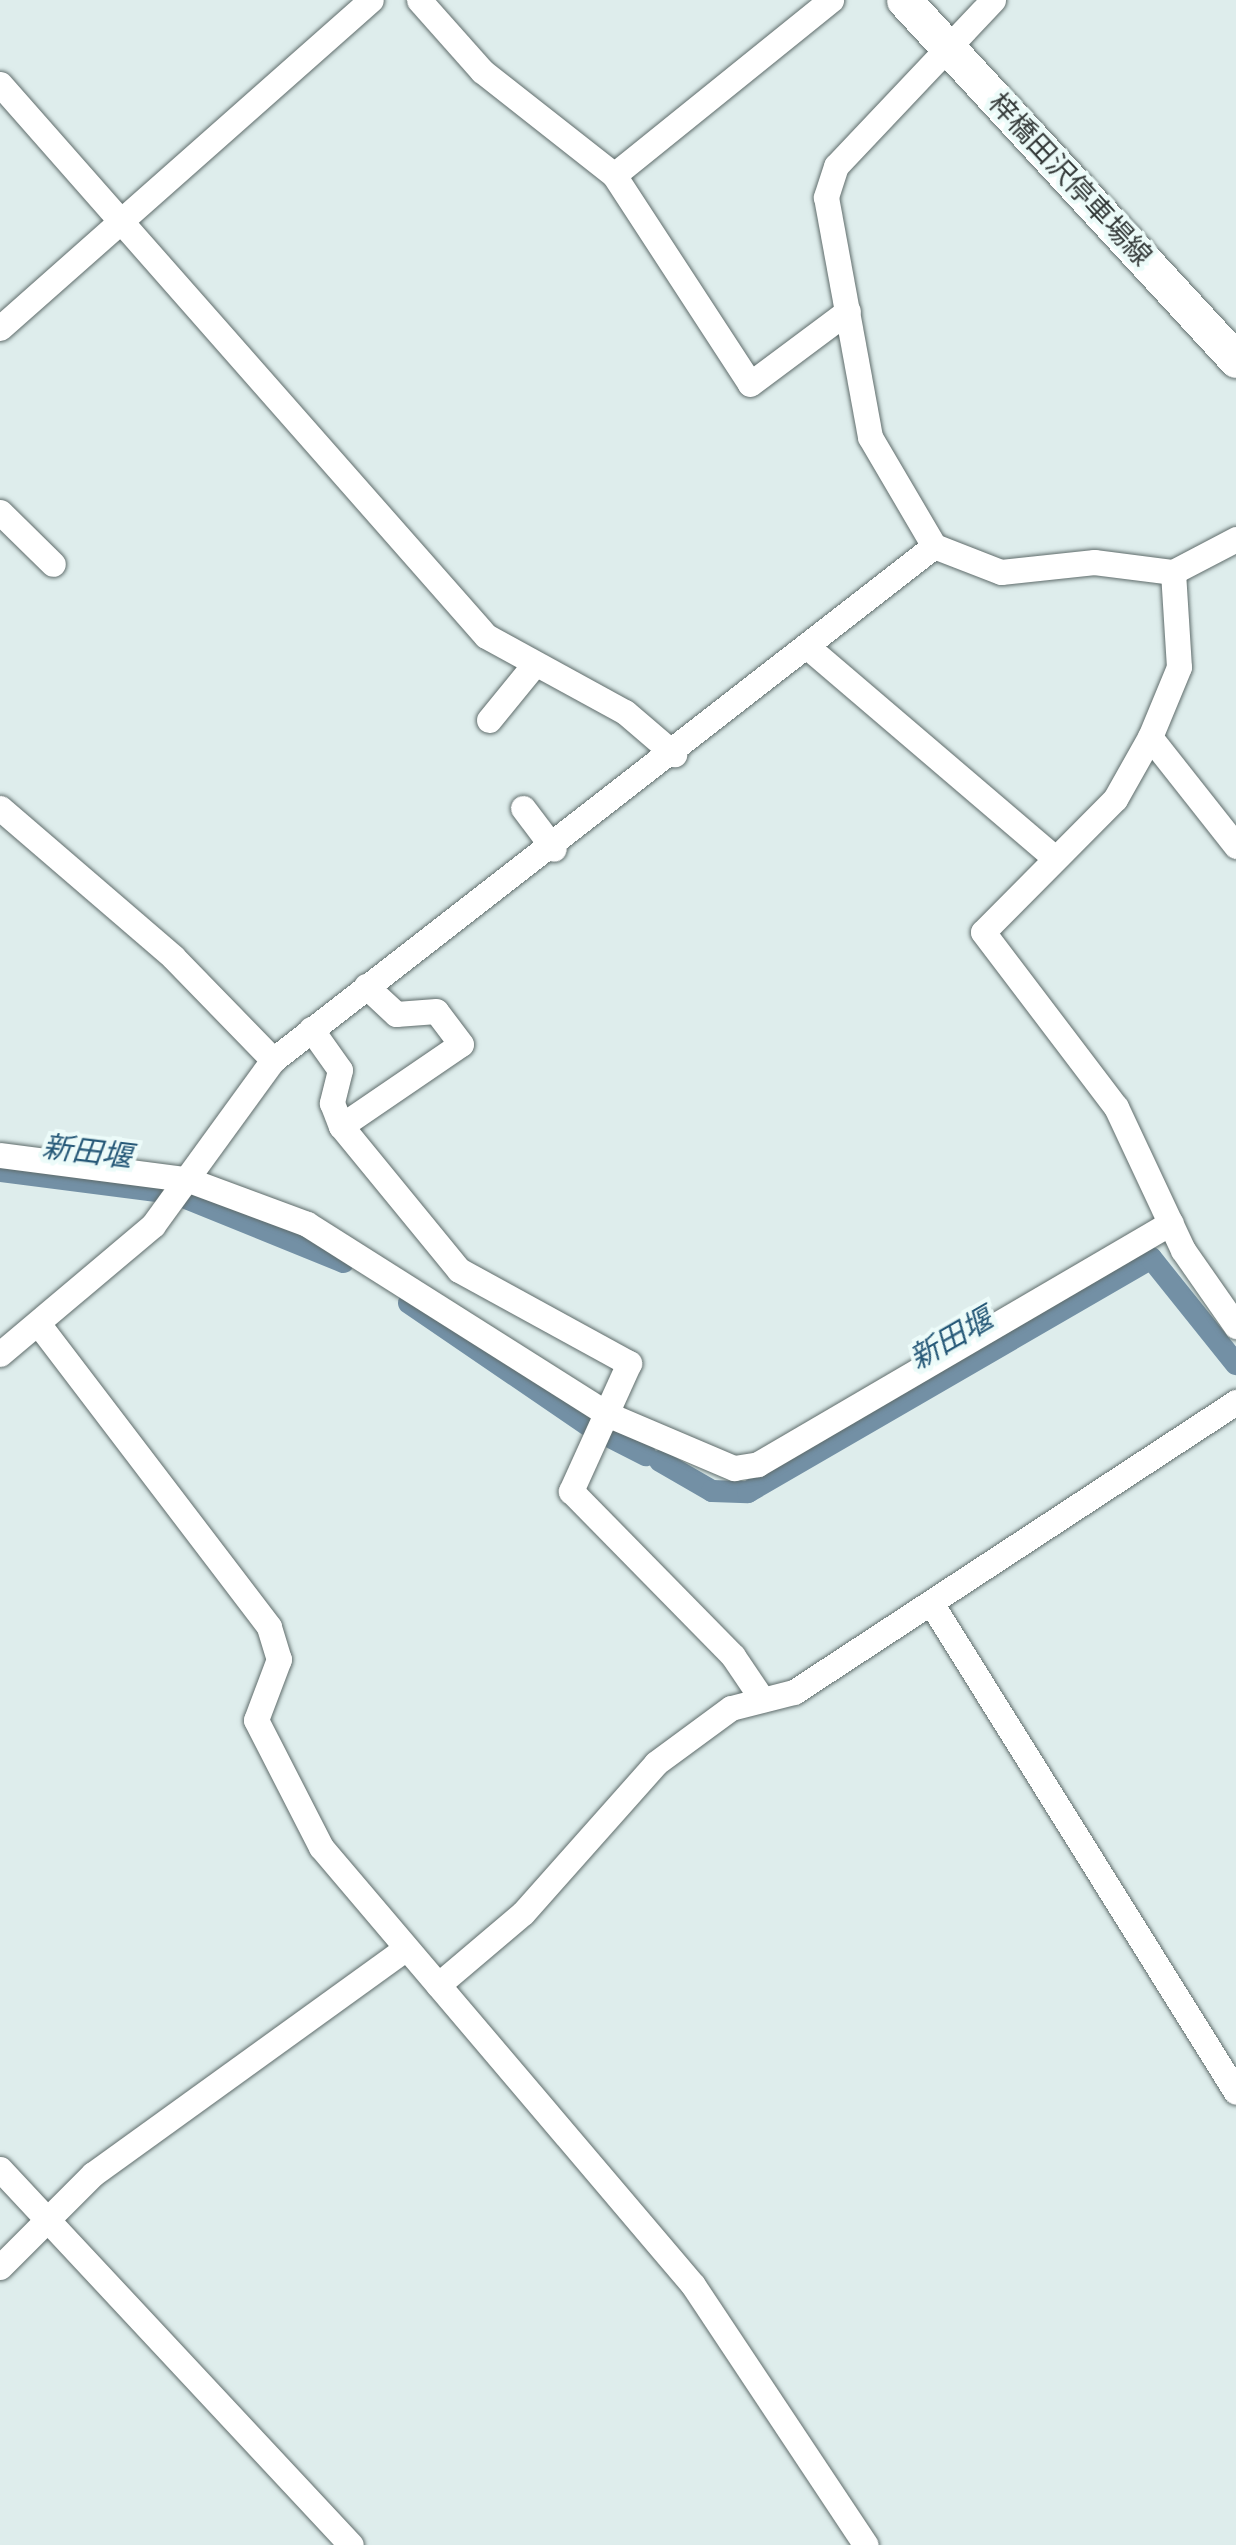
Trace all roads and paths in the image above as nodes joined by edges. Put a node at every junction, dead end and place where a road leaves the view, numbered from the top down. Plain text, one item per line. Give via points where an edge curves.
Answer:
1 (371, 0) edge
2 (419, 0) edge
3 (831, 0) edge
4 (904, 0) edge
5 (994, 0) edge
6 (946, 47) junction
7 (0, 84) edge
8 (614, 175) junction
9 (120, 222) junction
10 (848, 311) junction
11 (0, 328) edge
12 (1236, 360) edge
13 (0, 512) edge
14 (1236, 539) edge
15 (934, 546) junction
16 (52, 564) dead end
17 (1173, 572) junction
18 (808, 648) junction
19 (532, 666) junction
20 (489, 720) dead end
21 (1150, 737) junction
22 (674, 754) junction
23 (0, 808) edge
24 (523, 808) dead end
25 (1236, 846) edge
26 (554, 849) junction
27 (1055, 858) junction
28 (366, 986) junction
29 (312, 1028) junction
30 (273, 1060) junction
31 (341, 1126) junction
32 (0, 1155) edge
33 (186, 1179) junction
34 (1171, 1223) junction
35 (40, 1326) junction
36 (1236, 1326) edge
37 (0, 1354) edge
38 (1236, 1402) edge
39 (609, 1414) junction
40 (930, 1603) junction
41 (762, 1700) junction
42 (405, 1949) junction
43 (438, 1985) junction
44 (1236, 2092) edge
45 (0, 2169) edge
46 (42, 2215) junction
47 (0, 2268) edge
48 (351, 2545) edge
49 (866, 2545) edge

1 - 9 street
2 - 8 street via 482,71
3 - 8 street
4 - 6 main road, 梓橋田沢停車場線
5 - 6 street
6 - 10 street via 836,166 828,228 846,272
6 - 12 main road, 梓橋田沢停車場線
7 - 9 street
8 - 10 street via 750,384
9 - 11 street
9 - 19 street via 469,618
10 - 15 street via 870,437
13 - 16 street
14 - 17 street
15 - 17 street via 1000,572 1094,562
15 - 18 street
17 - 21 street via 1179,667
18 - 22 street
18 - 27 street
19 - 20 street
19 - 22 street via 625,712
21 - 25 street
21 - 27 street via 1115,799
22 - 26 street
23 - 30 street via 173,957
24 - 26 street
26 - 28 street
27 - 34 street via 988,922 985,944 1116,1107
28 - 29 street
28 - 31 street via 396,1014 436,1011 461,1044
29 - 30 street
29 - 31 street via 340,1070 332,1103
30 - 33 street
31 - 39 street via 459,1270 629,1364
32 - 33 street
33 - 35 street via 153,1225
33 - 39 street via 350,1246
34 - 36 street
34 - 39 street via 758,1464 704,1460
35 - 37 street
35 - 42 street via 269,1628 280,1659 258,1706 264,1749 321,1847
38 - 40 street
39 - 41 street via 571,1492 734,1656
40 - 41 street via 794,1692
40 - 44 street
41 - 43 street via 730,1708 656,1763 523,1913
42 - 43 street
42 - 46 street
43 - 49 street via 693,2284
45 - 46 street
46 - 47 street
46 - 48 street

